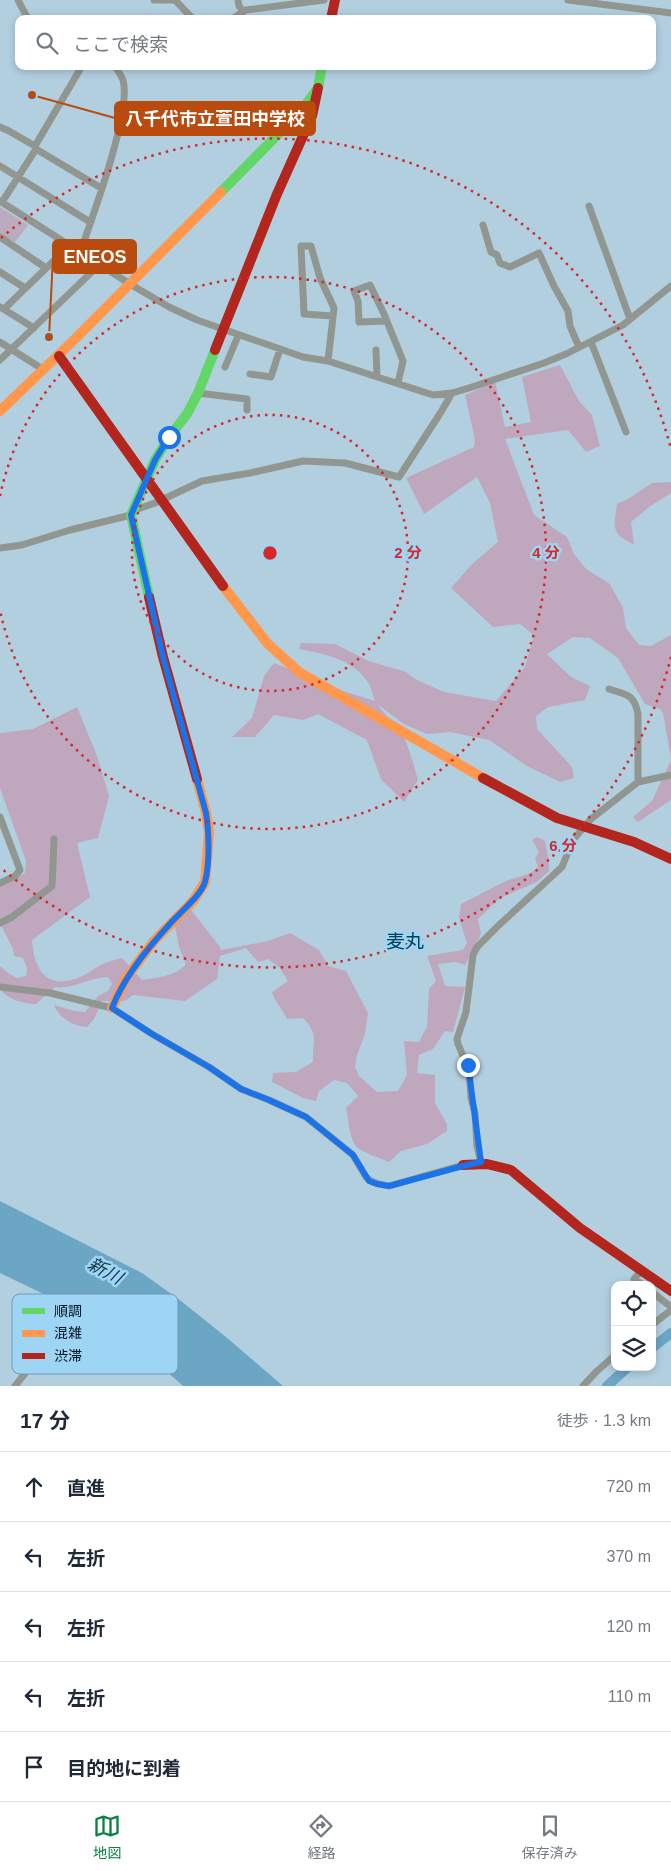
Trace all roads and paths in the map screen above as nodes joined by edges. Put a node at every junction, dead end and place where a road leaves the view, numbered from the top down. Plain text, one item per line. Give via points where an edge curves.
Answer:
1 (18, 0) edge
2 (154, 0) edge
3 (175, 0) edge
4 (238, 0) edge
5 (324, 0) edge
6 (335, 0) edge
7 (568, 0) edge
8 (300, 2) edge
9 (243, 11) junction
10 (671, 13) edge
11 (26, 15) edge
12 (189, 15) edge
13 (238, 15) edge
14 (332, 15) edge
15 (80, 70) edge
16 (117, 70) edge
17 (321, 70) edge
18 (318, 88) junction
19 (0, 127) edge
20 (36, 147) junction
21 (0, 166) edge
22 (19, 176) junction
23 (101, 188) junction
24 (1, 202) edge
25 (589, 206) dead end
26 (90, 222) junction
27 (482, 225) dead end
28 (0, 237) edge
29 (69, 246) junction
30 (80, 252) junction
31 (99, 264) junction
32 (46, 268) junction
33 (0, 272) edge
34 (130, 284) junction
35 (671, 286) edge
36 (25, 288) junction
37 (2, 308) edge
38 (333, 316) junction
39 (630, 319) junction
40 (387, 321) junction
41 (34, 328) junction
42 (223, 330) junction
43 (238, 336) junction
44 (0, 342) edge
45 (591, 342) junction
46 (579, 347) junction
47 (12, 349) junction
48 (280, 349) junction
49 (376, 350) dead end
50 (59, 356) junction
51 (0, 360) edge
52 (328, 361) junction
53 (225, 367) dead end
54 (44, 370) junction
55 (250, 374) dead end
56 (377, 376) junction
57 (398, 383) junction
58 (198, 393) junction
59 (452, 393) junction
60 (247, 410) dead end
61 (0, 411) edge
62 (626, 432) dead end
63 (148, 478) junction
64 (162, 499) junction
65 (131, 513) junction
66 (0, 548) edge
67 (609, 689) dead end
68 (671, 775) edge
69 (638, 782) junction
70 (1, 821) edge
71 (584, 827) junction
72 (54, 839) dead end
73 (670, 857) edge
74 (0, 883) edge
75 (0, 923) edge
76 (0, 987) edge
77 (112, 1008) junction
78 (481, 1162) junction
79 (463, 1166) joint
80 (640, 1272) junction
81 (637, 1281) edge
82 (671, 1291) edge
83 (656, 1296) edge
84 (671, 1309) edge
85 (656, 1322) edge
86 (611, 1359) edge
87 (24, 1374) edge
88 (14, 1386) edge
89 (583, 1386) edge

1 - 11 street
2 - 3 street
3 - 12 street
4 - 9 street
5 - 8 street
6 - 14 street
7 - 10 street
8 - 9 street
9 - 13 street
15 - 20 street
16 - 23 street via 123,80 122,106 111,160
17 - 18 street
18 - 34 street via 302,110
18 - 42 street via 312,116
19 - 20 street
20 - 22 street
20 - 23 street
21 - 22 street
22 - 24 street
22 - 26 street
23 - 26 street
24 - 29 street
25 - 39 street
26 - 30 street
27 - 46 street via 492,252 500,263 510,267 539,253 568,311
28 - 32 street
29 - 30 street
29 - 32 street
30 - 31 street
31 - 34 street
31 - 41 street
32 - 36 street
33 - 36 street
34 - 42 street via 169,307
34 - 50 street
35 - 39 street
36 - 37 street
37 - 41 street
38 - 38 street via 334,308 320,278 311,246 301,246 304,314
38 - 52 street
39 - 45 street
40 - 40 street via 370,285 354,291 360,322
40 - 57 street via 403,361
41 - 47 street
42 - 43 street
42 - 58 street
43 - 48 street
43 - 53 street
44 - 47 street
45 - 46 street
45 - 62 street
46 - 59 street via 544,363
47 - 51 street
47 - 54 street
48 - 52 street
48 - 55 street via 271,377
49 - 56 street
50 - 54 street
50 - 63 street
52 - 56 street
54 - 61 street
56 - 57 street
57 - 59 street via 433,395
58 - 60 street via 247,399
58 - 63 street via 155,460
59 - 64 street via 399,477 346,463 303,461 202,481
63 - 64 street
63 - 65 street
64 - 65 street
64 - 71 street via 256,632 299,672 557,818
65 - 66 street via 22,545
65 - 77 street via 163,657 202,796 209,833 205,882 193,901 154,941 126,978
67 - 69 street via 626,694 636,704
68 - 69 street
69 - 71 street
70 - 74 street via 20,870
71 - 73 street
71 - 78 street via 573,840 562,867 498,926 473,955 466,1012 457,1039 469,1070
72 - 75 street via 52,886
76 - 77 street via 50,993
77 - 79 street via 241,1089 306,1117 353,1155 369,1181 389,1186
78 - 79 street
78 - 80 street via 511,1170 580,1228
80 - 81 street via 634,1279
80 - 82 street
83 - 84 street
84 - 85 street
86 - 89 street
87 - 88 street

